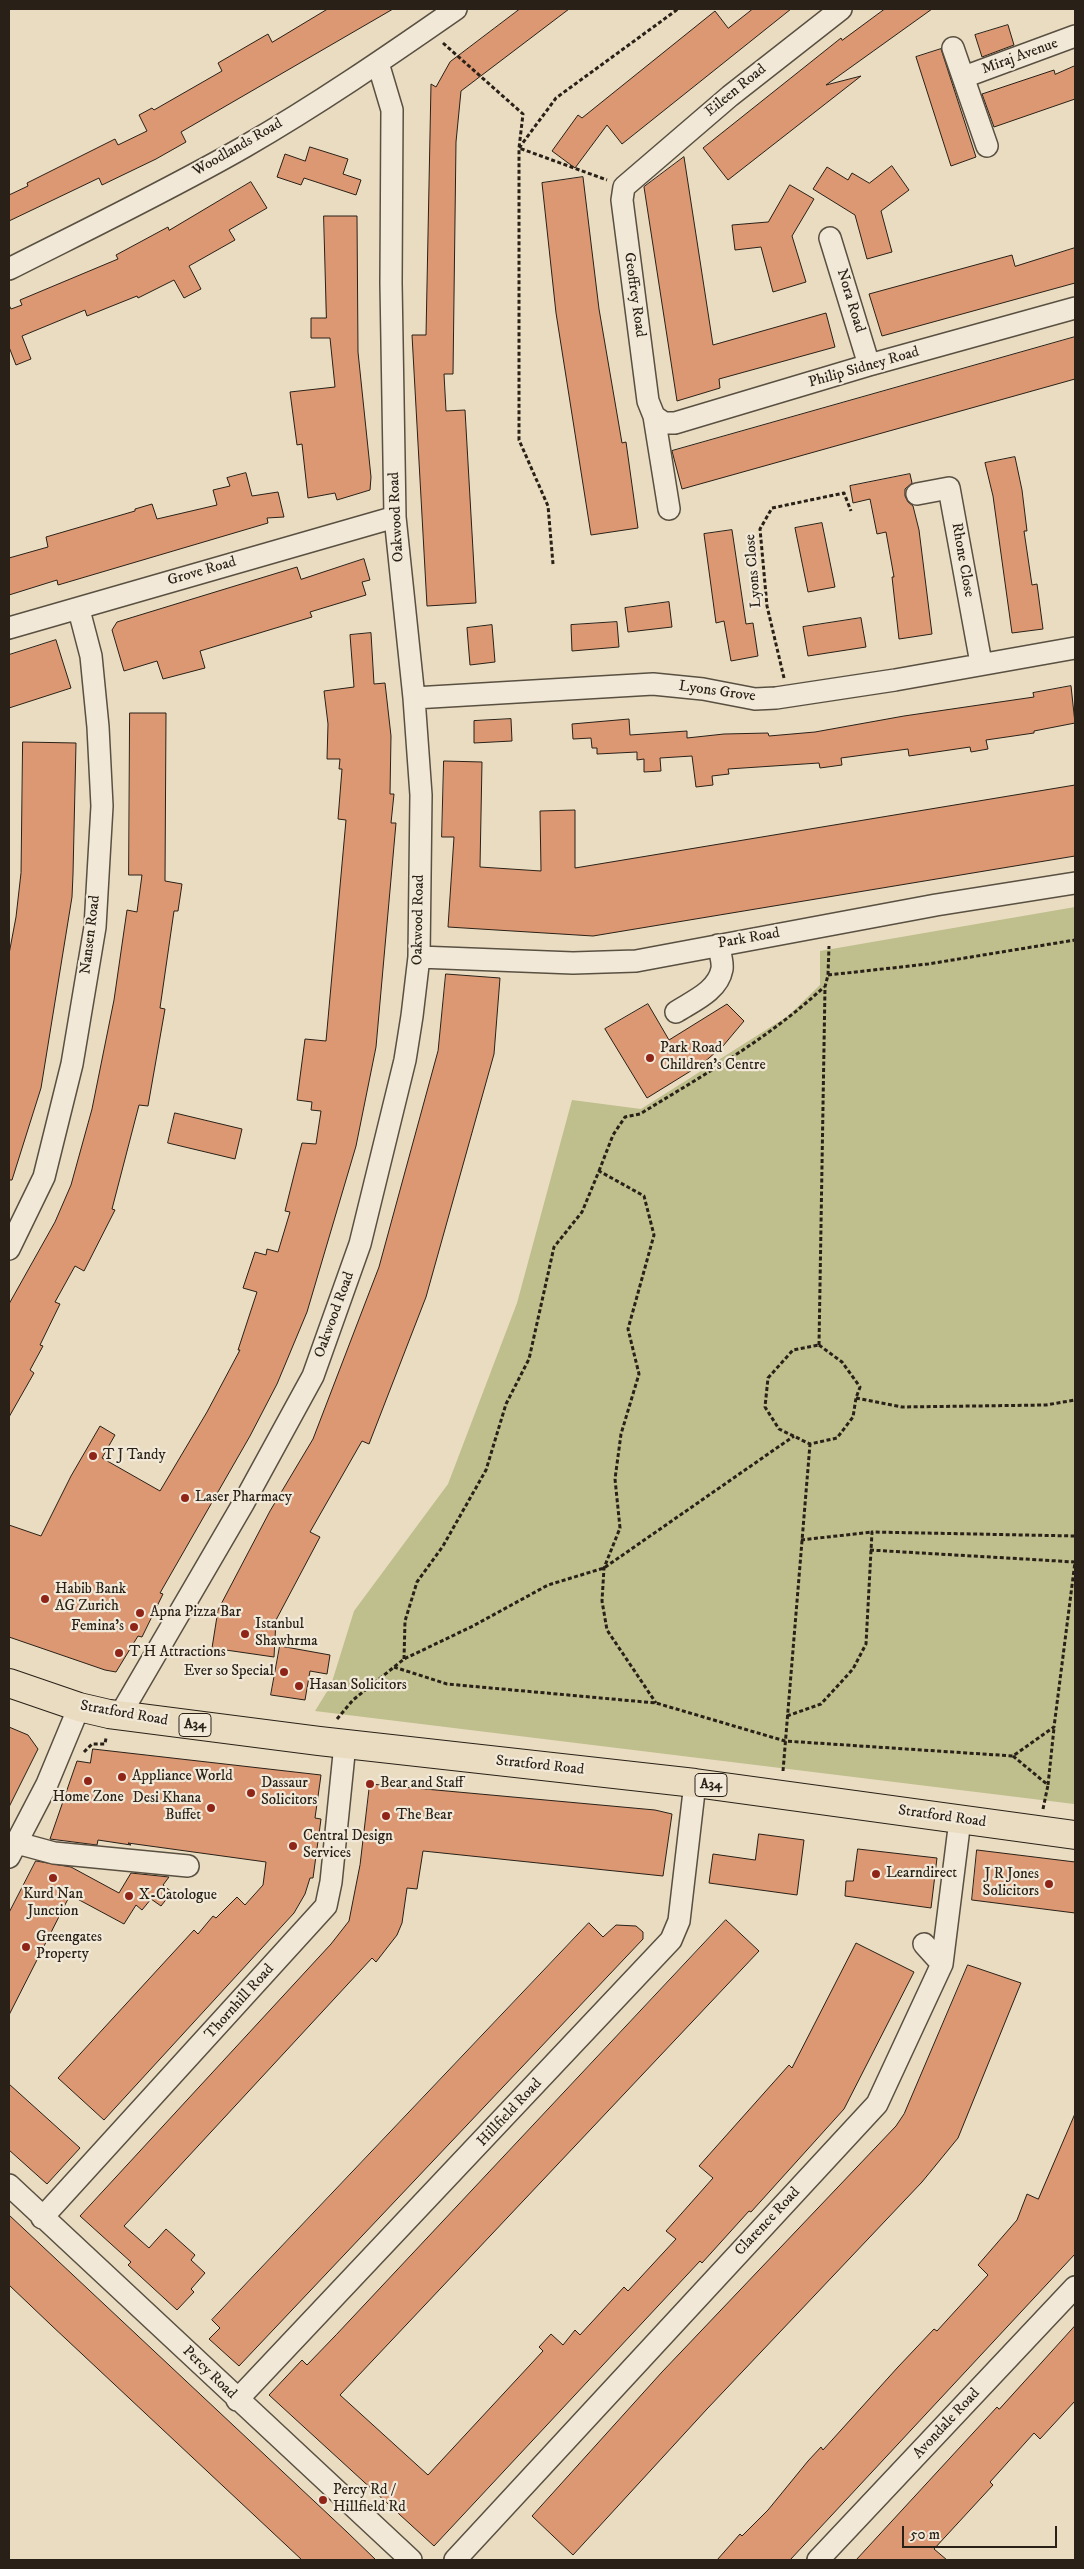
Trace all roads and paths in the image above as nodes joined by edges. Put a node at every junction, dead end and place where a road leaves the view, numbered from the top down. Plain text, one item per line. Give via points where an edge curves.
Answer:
1 (456, 9) edge
2 (678, 9) edge
3 (842, 9) edge
4 (427, 29) junction
5 (1075, 36) edge
6 (953, 48) dead end
7 (378, 63) junction
8 (964, 77) junction
9 (987, 146) dead end
10 (519, 148) junction
11 (628, 181) junction
12 (830, 238) dead end
13 (9, 268) edge
14 (1075, 308) edge
15 (870, 365) junction
16 (654, 416) junction
17 (917, 494) dead end
18 (669, 509) dead end
19 (850, 511) dead end
20 (395, 517) junction
21 (553, 564) dead end
22 (79, 610) junction
23 (9, 628) edge
24 (1075, 648) edge
25 (981, 663) junction
26 (788, 695) junction
27 (414, 698) junction
28 (1075, 883) edge
29 (829, 926) junction
30 (1075, 940) edge
31 (718, 945) junction
32 (420, 957) junction
33 (828, 975) junction
34 (825, 987) junction
35 (676, 1012) dead end
36 (599, 1171) junction
37 (9, 1249) edge
38 (819, 1345) junction
39 (856, 1398) junction
40 (1075, 1400) edge
41 (794, 1436) junction
42 (810, 1444) junction
43 (872, 1532) junction
44 (1075, 1536) edge
45 (801, 1540) junction
46 (870, 1550) junction
47 (1075, 1562) edge
48 (604, 1568) junction
49 (404, 1659) junction
50 (394, 1667) junction
51 (9, 1683) edge
52 (656, 1703) junction
53 (80, 1707) junction
54 (120, 1715) junction
55 (786, 1716) junction
56 (1054, 1727) junction
57 (785, 1741) junction
58 (332, 1743) junction
59 (1013, 1756) junction
60 (695, 1783) junction
61 (782, 1794) junction
62 (960, 1820) junction
63 (1075, 1835) edge
64 (13, 1850) edge
65 (188, 1866) dead end
66 (924, 1944) dead end
67 (942, 1964) junction
68 (9, 2185) edge
69 (42, 2218) junction
70 (1075, 2287) edge
71 (237, 2400) junction
72 (411, 2560) edge
73 (454, 2560) edge
74 (818, 2560) edge

1 - 4 street, Woodlands Road
2 - 10 path via 556,98
3 - 11 street, Eileen Road
4 - 7 street, Woodlands Road
4 - 10 path via 523,114
5 - 8 street, Miraj Avenue
6 - 8 street, Miraj Avenue
7 - 13 street, Woodlands Road via 244,147
7 - 20 street, Oakwood Road via 392,110
8 - 9 street, Miraj Avenue
10 - 11 path
10 - 21 path via 519,440 548,506
11 - 16 street, Geoffrey Road via 622,200 648,401
12 - 15 street, Nora Road
14 - 15 street, Philip Sidney Road
15 - 16 street, Philip Sidney Road via 675,423 664,423
16 - 18 street, Geoffrey Road
17 - 25 street, Rhone Close via 949,488
19 - 26 path, Lyons Close via 844,494 781,506 772,508 760,529 767,606
20 - 22 street, Grove Road via 184,576
20 - 27 street, Oakwood Road
22 - 23 street, Grove Road
22 - 37 street, Nansen Road via 91,656 102,806 94,927 72,1064 44,1177
24 - 25 street, Lyons Grove
25 - 26 street, Lyons Grove via 895,680
26 - 27 street, Lyons Grove via 755,699 653,684
27 - 32 street, Oakwood Road via 421,795
28 - 29 street, Park Road
29 - 31 street, Park Road
29 - 33 path
30 - 33 path via 928,964
31 - 32 street, Park Road via 636,961 604,963
31 - 35 street via 722,968 716,983
32 - 54 street, Oakwood Road via 405,1060 360,1244 313,1376
33 - 34 path
34 - 36 path via 791,1018 740,1053 640,1114 625,1117 613,1135
34 - 38 path
36 - 48 path via 644,1196 654,1235 628,1329 639,1374 621,1434 615,1479 620,1528
36 - 49 path via 582,1212 554,1247 529,1359 506,1404 486,1470 443,1546 417,1582 405,1621
38 - 39 path via 842,1362 860,1387
38 - 41 path via 793,1350 768,1378 765,1407 779,1430
39 - 40 path via 902,1407 1046,1405
39 - 42 path via 853,1417 837,1438
41 - 42 path
41 - 48 path
42 - 45 path
43 - 44 path
43 - 45 path
43 - 46 path
45 - 55 path
46 - 47 path
46 - 55 path via 866,1644 858,1661 821,1704
47 - 56 path
48 - 49 path via 548,1585
48 - 52 path via 602,1601 606,1630
49 - 50 path
50 - 52 path via 447,1684
50 - 58 path via 353,1700
51 - 53 highway, Stratford Road / A34
52 - 57 path
53 - 54 highway, Stratford Road / A34
53 - 64 street via 63,1751
54 - 58 highway, Stratford Road / A34
55 - 57 path
56 - 59 path
56 - 59 path via 1048,1785
57 - 59 path
57 - 61 path
58 - 60 highway, Stratford Road / A34
58 - 69 street, Thornhill Road via 331,1882 326,1906
60 - 61 highway, Stratford Road / A34
60 - 71 street, Hillfield Road via 680,1922 671,1940
61 - 62 highway, Stratford Road / A34
62 - 63 highway, Stratford Road / A34
62 - 67 street, Clarence Road
64 - 65 street
66 - 67 street
67 - 73 street, Clarence Road via 877,2104
68 - 69 street, Percy Road
69 - 71 street, Percy Road
70 - 74 street, Avondale Road
71 - 72 street, Percy Road

